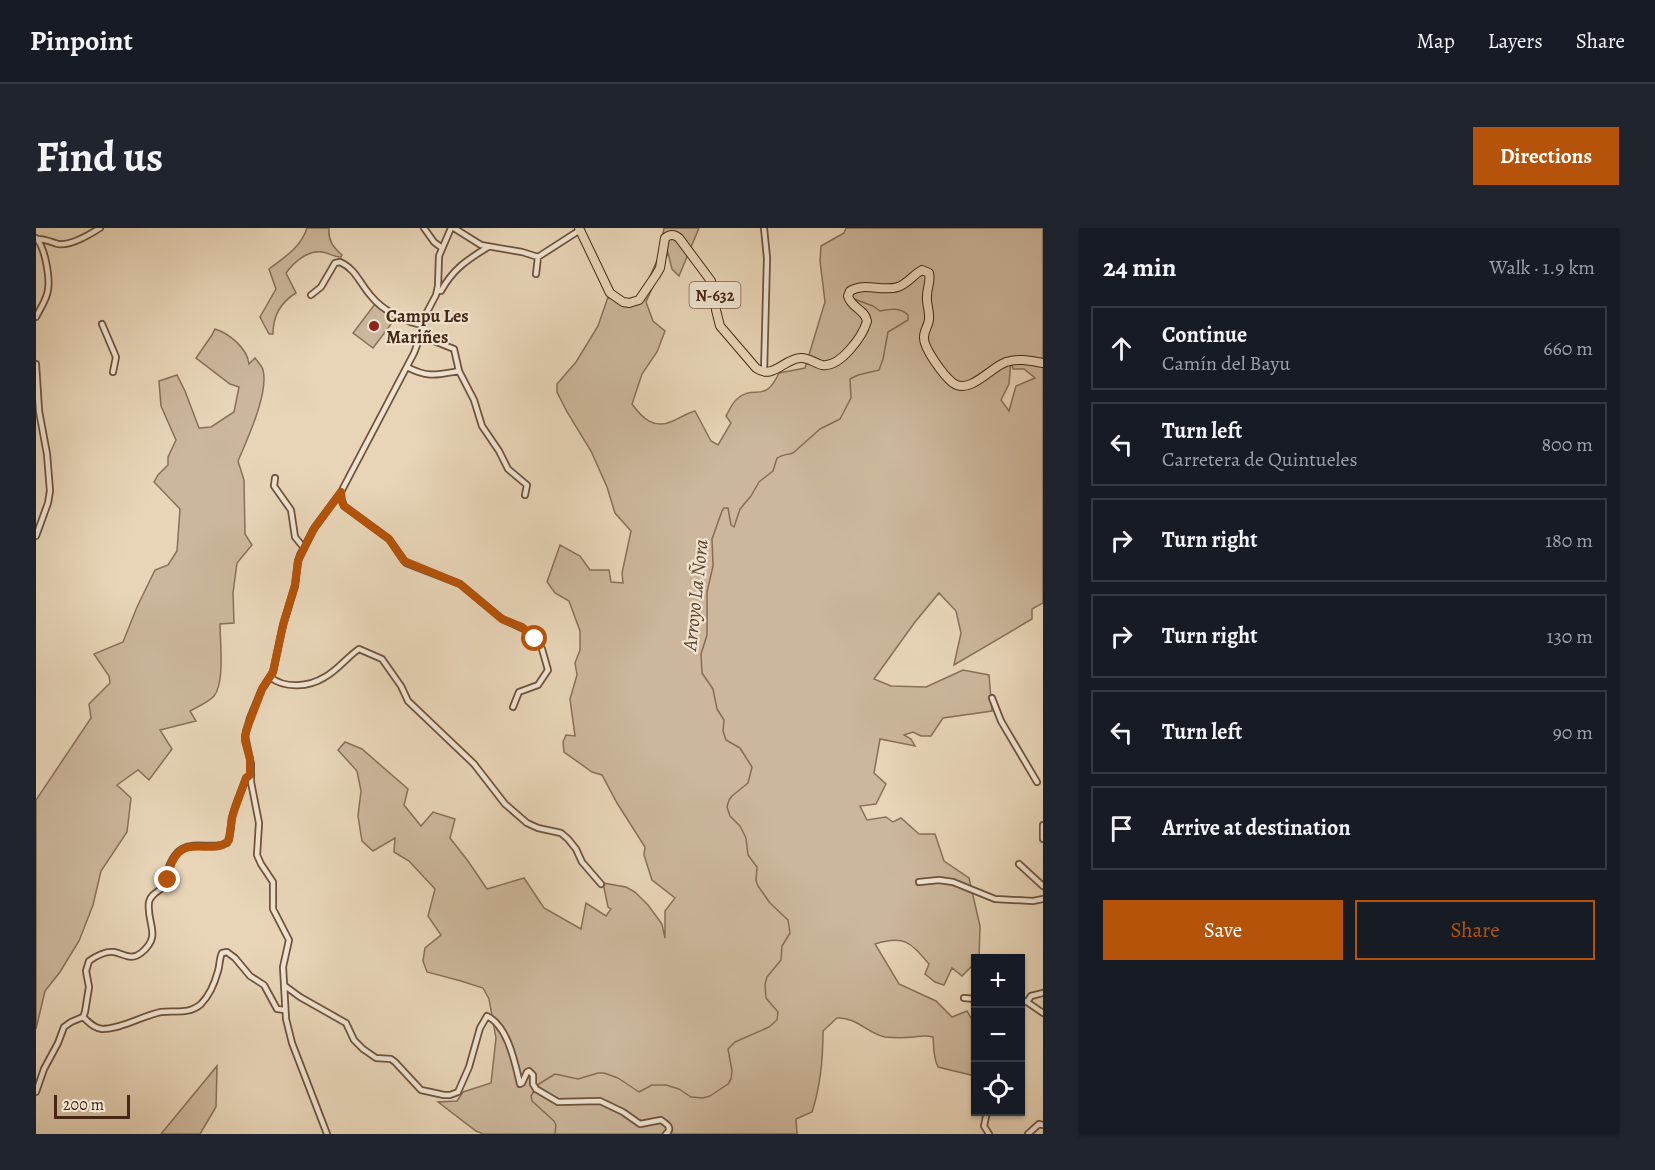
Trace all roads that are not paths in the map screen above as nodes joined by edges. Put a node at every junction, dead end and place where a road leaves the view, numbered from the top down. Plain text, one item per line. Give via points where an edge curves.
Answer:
1 (100, 228) edge
2 (424, 228) edge
3 (452, 228) edge
4 (764, 228) edge
5 (579, 229) edge
6 (37, 238) edge
7 (488, 247) junction
8 (442, 248) junction
9 (538, 257) junction
10 (536, 273) dead end
11 (437, 291) junction
12 (311, 295) dead end
13 (39, 305) edge
14 (36, 317) edge
15 (102, 324) dead end
16 (424, 325) junction
17 (422, 332) junction
18 (1043, 363) edge
19 (36, 364) edge
20 (407, 367) junction
21 (459, 371) junction
22 (113, 372) dead end
23 (764, 372) junction
24 (275, 478) dead end
25 (341, 492) junction
26 (525, 495) dead end
27 (36, 536) edge
28 (304, 548) junction
29 (270, 677) junction
30 (992, 698) dead end
31 (513, 707) dead end
32 (250, 775) junction
33 (1037, 782) dead end
34 (1043, 825) edge
35 (1043, 839) edge
36 (1019, 864) dead end
37 (919, 882) dead end
38 (601, 884) dead end
39 (1043, 886) edge
40 (1043, 899) edge
41 (285, 986) junction
42 (1043, 993) edge
43 (964, 998) dead end
44 (971, 999) edge
45 (1025, 1000) edge
46 (1025, 1002) edge
47 (285, 1010) junction
48 (1043, 1013) edge
49 (83, 1017) junction
50 (36, 1092) edge
51 (986, 1116) edge
52 (1043, 1125) edge
53 (327, 1134) edge
54 (666, 1134) edge
55 (989, 1134) edge
56 (1028, 1134) edge

1 - 6 street via 70,244
2 - 8 street
3 - 7 street
3 - 8 street
4 - 23 street
5 - 9 street
5 - 23 highway, N-632 via 610,293 629,303 639,300 644,293 660,268 665,238 675,235 711,281 720,326 756,368
6 - 13 street via 44,252 48,279 48,291
7 - 9 street
7 - 11 street via 458,267 441,291
8 - 11 street
9 - 10 street
11 - 16 street
12 - 16 street via 321,287 335,263 340,262 350,267 382,306
13 - 14 street
15 - 22 street via 116,357
16 - 17 street
17 - 20 street
17 - 21 street via 454,349
18 - 23 highway via 1014,360 970,384 957,385 949,379 925,345 929,318 927,290 931,280 929,273 922,270 905,284 850,291 849,301 864,313 867,321 864,330 834,364 799,358
19 - 27 street via 50,491
20 - 21 street via 422,374
20 - 25 street
21 - 26 street via 482,426 508,469 527,485
24 - 28 street via 274,486 291,510 295,537
25 - 28 street
25 - 31 street via 344,506 389,539 404,561 460,584 502,619 522,627 535,639 544,651 548,670 538,685 519,692
28 - 29 street
29 - 32 street via 246,731
29 - 38 street via 287,684 309,684 325,677 359,649 382,659 408,701 474,764 505,804 527,824 561,833
30 - 33 street
32 - 41 street via 259,823 257,855 273,882 273,909 289,940 283,967
32 - 49 street via 234,810 227,843 185,848 171,862 167,884 150,900 153,936 149,945 134,957 109,952 88,961 89,987
34 - 35 street
36 - 39 street
37 - 40 street via 953,882 995,899
41 - 47 street
41 - 54 street via 346,1023 358,1045 376,1058 395,1062 421,1090 450,1095 460,1090 484,1020 490,1016 512,1053 519,1083 530,1071 535,1088 561,1103 605,1102 640,1124 661,1120 668,1125
42 - 45 street
43 - 44 street
46 - 48 street
47 - 49 street via 277,1009 264,985 227,952 220,956 219,970 208,995 196,1008 151,1014 103,1029 94,1028
47 - 53 street via 292,1043
49 - 50 street via 64,1027
51 - 55 street via 984,1126
52 - 56 street

